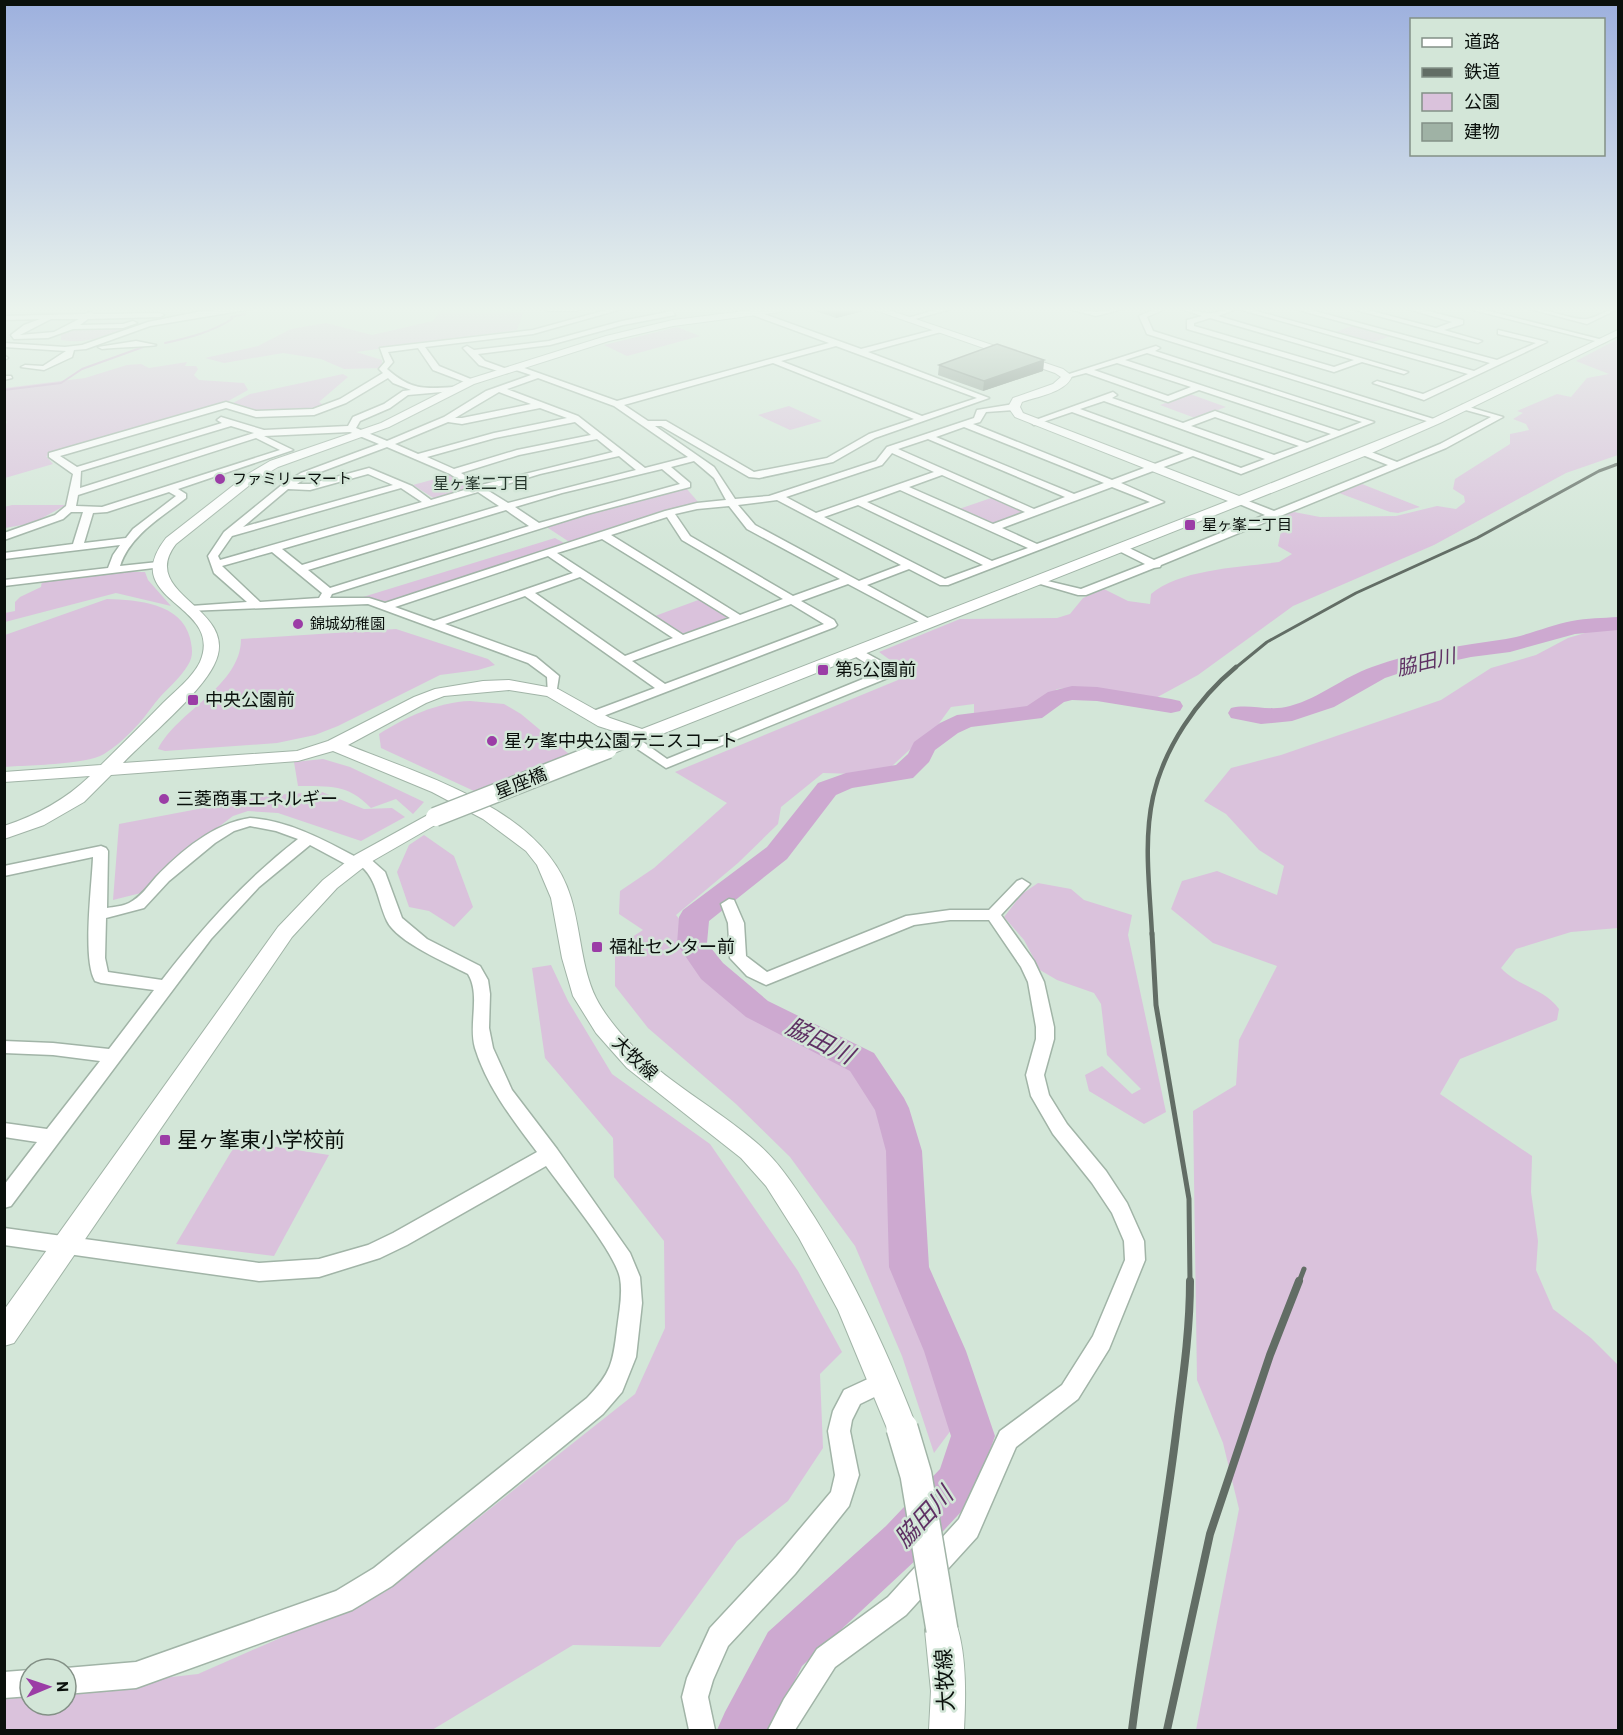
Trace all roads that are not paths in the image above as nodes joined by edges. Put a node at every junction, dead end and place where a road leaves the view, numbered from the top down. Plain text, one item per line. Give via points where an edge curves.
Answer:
1 (360, 390) edge
2 (437, 390) edge
3 (451, 390) edge
4 (496, 390) edge
5 (501, 390) edge
6 (579, 390) edge
7 (668, 390) edge
8 (847, 390) edge
9 (963, 390) edge
10 (1043, 390) edge
11 (1127, 390) edge
12 (1143, 390) edge
13 (1192, 390) edge
14 (1208, 390) edge
15 (1251, 390) edge
16 (1268, 390) edge
17 (1335, 390) edge
18 (1359, 390) edge
19 (1400, 390) edge
20 (1439, 390) edge
21 (1501, 390) edge
22 (420, 391) joint
23 (1348, 394) junction
24 (1104, 398) junction
25 (1231, 398) junction
26 (1338, 398) dead end
27 (1328, 402) dead end
28 (617, 404) junction
29 (542, 405) junction
30 (1318, 406) junction
31 (1014, 407) junction
32 (1465, 407) junction
33 (1072, 409) junction
34 (199, 412) junction
35 (309, 413) junction
36 (447, 419) junction
37 (576, 419) junction
38 (921, 419) junction
39 (1436, 421) junction
40 (1034, 422) junction
41 (231, 423) junction
42 (648, 424) junction
43 (964, 424) junction
44 (1183, 426) junction
45 (298, 431) junction
46 (356, 431) junction
47 (261, 434) junction
48 (1340, 434) junction
49 (598, 436) junction
50 (927, 436) junction
51 (387, 444) junction
52 (1308, 446) junction
53 (890, 449) junction
54 (621, 453) junction
55 (1193, 453) junction
56 (1363, 453) junction
57 (418, 457) junction
58 (697, 458) junction
59 (1275, 459) junction
60 (1397, 465) junction
61 (664, 466) junction
62 (1155, 469) junction
63 (76, 470) junction
64 (644, 471) junction
65 (453, 472) junction
66 (942, 472) junction
67 (1114, 484) junction
68 (402, 485) junction
69 (286, 486) junction
70 (900, 486) junction
71 (169, 488) junction
72 (481, 488) junction
73 (75, 493) junction
74 (779, 496) junction
75 (1075, 498) junction
76 (858, 501) junction
77 (1240, 501) junction
78 (730, 502) junction
79 (429, 503) junction
80 (507, 507) junction
81 (68, 509) junction
82 (88, 511) junction
83 (669, 513) junction
84 (1035, 513) junction
85 (1275, 515) junction
86 (816, 516) junction
87 (537, 526) junction
88 (993, 528) junction
89 (228, 534) junction
90 (603, 535) junction
91 (4, 537) edge
92 (128, 541) junction
93 (78, 547) junction
94 (274, 548) junction
95 (1037, 548) junction
96 (1121, 548) junction
97 (550, 553) junction
98 (4, 556) edge
99 (158, 565) junction
100 (215, 565) junction
101 (910, 565) junction
102 (992, 565) junction
103 (1156, 565) junction
104 (300, 569) junction
105 (113, 570) junction
106 (582, 573) junction
107 (1035, 581) junction
108 (853, 582) junction
109 (4, 583) edge
110 (526, 592) junction
111 (326, 596) junction
112 (791, 600) junction
113 (257, 605) junction
114 (386, 606) junction
115 (191, 609) junction
116 (739, 618) junction
117 (929, 623) junction
118 (435, 624) junction
119 (682, 639) junction
120 (857, 652) junction
121 (624, 660) junction
122 (664, 688) junction
123 (552, 693) junction
124 (593, 716) junction
125 (636, 738) junction
126 (334, 746) junction
127 (108, 769) junction
128 (4, 777) edge
129 (4, 833) edge
130 (309, 838) junction
131 (359, 861) junction
132 (4, 871) edge
133 (1022, 884) dead end
134 (729, 904) dead end
135 (99, 915) junction
136 (993, 915) junction
137 (166, 986) junction
138 (4, 1047) edge
139 (113, 1056) junction
140 (4, 1130) edge
141 (52, 1137) junction
142 (550, 1154) junction
143 (4, 1200) edge
144 (4, 1236) edge
145 (67, 1246) junction
146 (4, 1334) edge
147 (885, 1381) junction
148 (78, 1680) edge
149 (702, 1731) edge
150 (781, 1731) edge
151 (947, 1731) edge

1 - 35 street
2 - 22 street
3 - 46 street via 407,416
4 - 36 street
5 - 29 street
6 - 28 street
7 - 28 street
8 - 38 street
9 - 38 street via 985,398
10 - 31 street via 1021,398
11 - 24 street
12 - 13 street via 1168,399
14 - 25 street
15 - 25 street
16 - 30 street
17 - 23 street
18 - 23 street
19 - 20 street via 1424,397
21 - 32 street, 星座橋
22 - 46 street via 406,393 356,419
23 - 26 street
23 - 39 street
24 - 33 street
24 - 44 street
25 - 48 street
27 - 30 street
28 - 42 street
29 - 36 street via 462,422
29 - 37 street
30 - 48 street via 1370,422
31 - 40 street via 1019,415
31 - 43 street via 988,408 980,412 979,418
32 - 39 street, 星座橋
32 - 60 street via 1499,417
33 - 40 street
33 - 55 street
34 - 35 street via 226,405 256,414
34 - 41 street
34 - 63 street via 52,456
35 - 45 street
36 - 51 street
37 - 49 street
37 - 57 street
38 - 42 street via 872,436 830,460 759,475 663,423
39 - 56 street, 星座橋
40 - 62 street
41 - 47 street
41 - 63 street
42 - 58 street
43 - 50 street
43 - 67 street
44 - 52 street via 1215,414
44 - 59 street
45 - 46 street
45 - 47 street
46 - 51 street
46 - 99 street via 283,460 252,477 179,533 164,550
47 - 71 street via 288,450
47 - 73 street
48 - 52 street
49 - 54 street
49 - 65 street
50 - 53 street
50 - 75 street
51 - 57 street
51 - 69 street via 320,467
52 - 59 street
53 - 66 street
53 - 74 street via 884,461
54 - 64 street
54 - 72 street
55 - 59 street via 1241,471
55 - 62 street
56 - 60 street
56 - 77 street, 星座橋
57 - 65 street
58 - 61 street
58 - 78 street via 718,475
60 - 85 street
61 - 64 street
61 - 87 street via 687,485
62 - 67 street
62 - 77 street
63 - 73 street
64 - 80 street
65 - 72 street
66 - 70 street
66 - 84 street
67 - 75 street
67 - 95 street via 1159,502
68 - 69 street via 369,471 310,487
68 - 79 street
68 - 89 street
69 - 89 street
70 - 76 street
70 - 88 street
71 - 82 street via 103,510
71 - 92 street via 183,496 181,500
72 - 79 street
72 - 80 street
73 - 81 street
74 - 78 street
74 - 86 street
75 - 84 street
76 - 86 street
76 - 102 street
77 - 85 street
77 - 96 street, 星座橋
78 - 83 street
78 - 108 street via 737,515 751,527
79 - 94 street
80 - 87 street
80 - 104 street
81 - 82 street
81 - 91 street via 59,517
82 - 93 street
83 - 90 street
83 - 112 street via 686,538
84 - 88 street
85 - 103 street
86 - 101 street
87 - 111 street
88 - 95 street
89 - 100 street via 213,556
90 - 97 street
90 - 116 street
92 - 93 street
92 - 105 street
93 - 98 street
94 - 100 street
94 - 104 street
95 - 102 street
96 - 103 street
96 - 107 street, 星座橋
97 - 106 street
97 - 114 street
99 - 105 street
99 - 115 street via 161,579
100 - 113 street
101 - 102 street via 944,583
101 - 108 street
103 - 107 street via 1082,594
104 - 111 street
105 - 109 street
106 - 110 street
106 - 119 street
107 - 117 street, 星座橋
108 - 112 street
108 - 117 street
110 - 118 street
110 - 121 street
111 - 113 street
111 - 114 street
112 - 116 street
112 - 122 street via 831,625
113 - 115 street
114 - 118 street
115 - 127 street via 204,622 210,638 207,664
116 - 119 street
117 - 120 street, 星座橋
118 - 123 street via 532,660 553,676
119 - 121 street
120 - 125 street, 星座橋
120 - 125 street via 885,669 886,674 666,764
121 - 122 street
122 - 124 street
123 - 124 street
123 - 126 street via 510,685 441,692
124 - 125 street
125 - 131 street, 星座橋, bridge via 435,817
126 - 127 street via 281,759
126 - 147 street, 大牧線 via 490,816 540,854 559,892 584,996 606,1030 638,1064 725,1130 770,1173 832,1268
127 - 128 street
127 - 129 street via 78,798 37,821
130 - 131 street
130 - 135 street via 258,822 234,824 164,878 136,906
130 - 137 street via 273,865 228,908
131 - 142 street via 378,872 395,921 421,943 474,970 480,980 480,1028 487,1056 504,1093
131 - 145 street, 星座橋 via 330,884 285,932
132 - 135 street via 101,851
133 - 136 street
134 - 136 street via 736,923 738,958 766,979 912,920
135 - 137 street via 97,958 101,976
136 - 150 street via 1036,982 1045,1028 1035,1075 1040,1096 1120,1209 1134,1241 1135,1260 1101,1342 1070,1392 1008,1438 968,1528 897,1606 826,1658
137 - 139 street
138 - 139 street
139 - 141 street
140 - 141 street
141 - 143 street
142 - 145 street via 400,1239 373,1252 319,1268 259,1272
142 - 148 street via 620,1253 630,1277 625,1357 614,1385 595,1406 383,1577 342,1601 136,1675
144 - 145 street
145 - 146 street, 星座橋
147 - 149 street via 852,1397 842,1419 839,1431 847,1475 841,1498 719,1637 695,1697
147 - 151 street, 大牧線, bridge via 916,1475 942,1630

